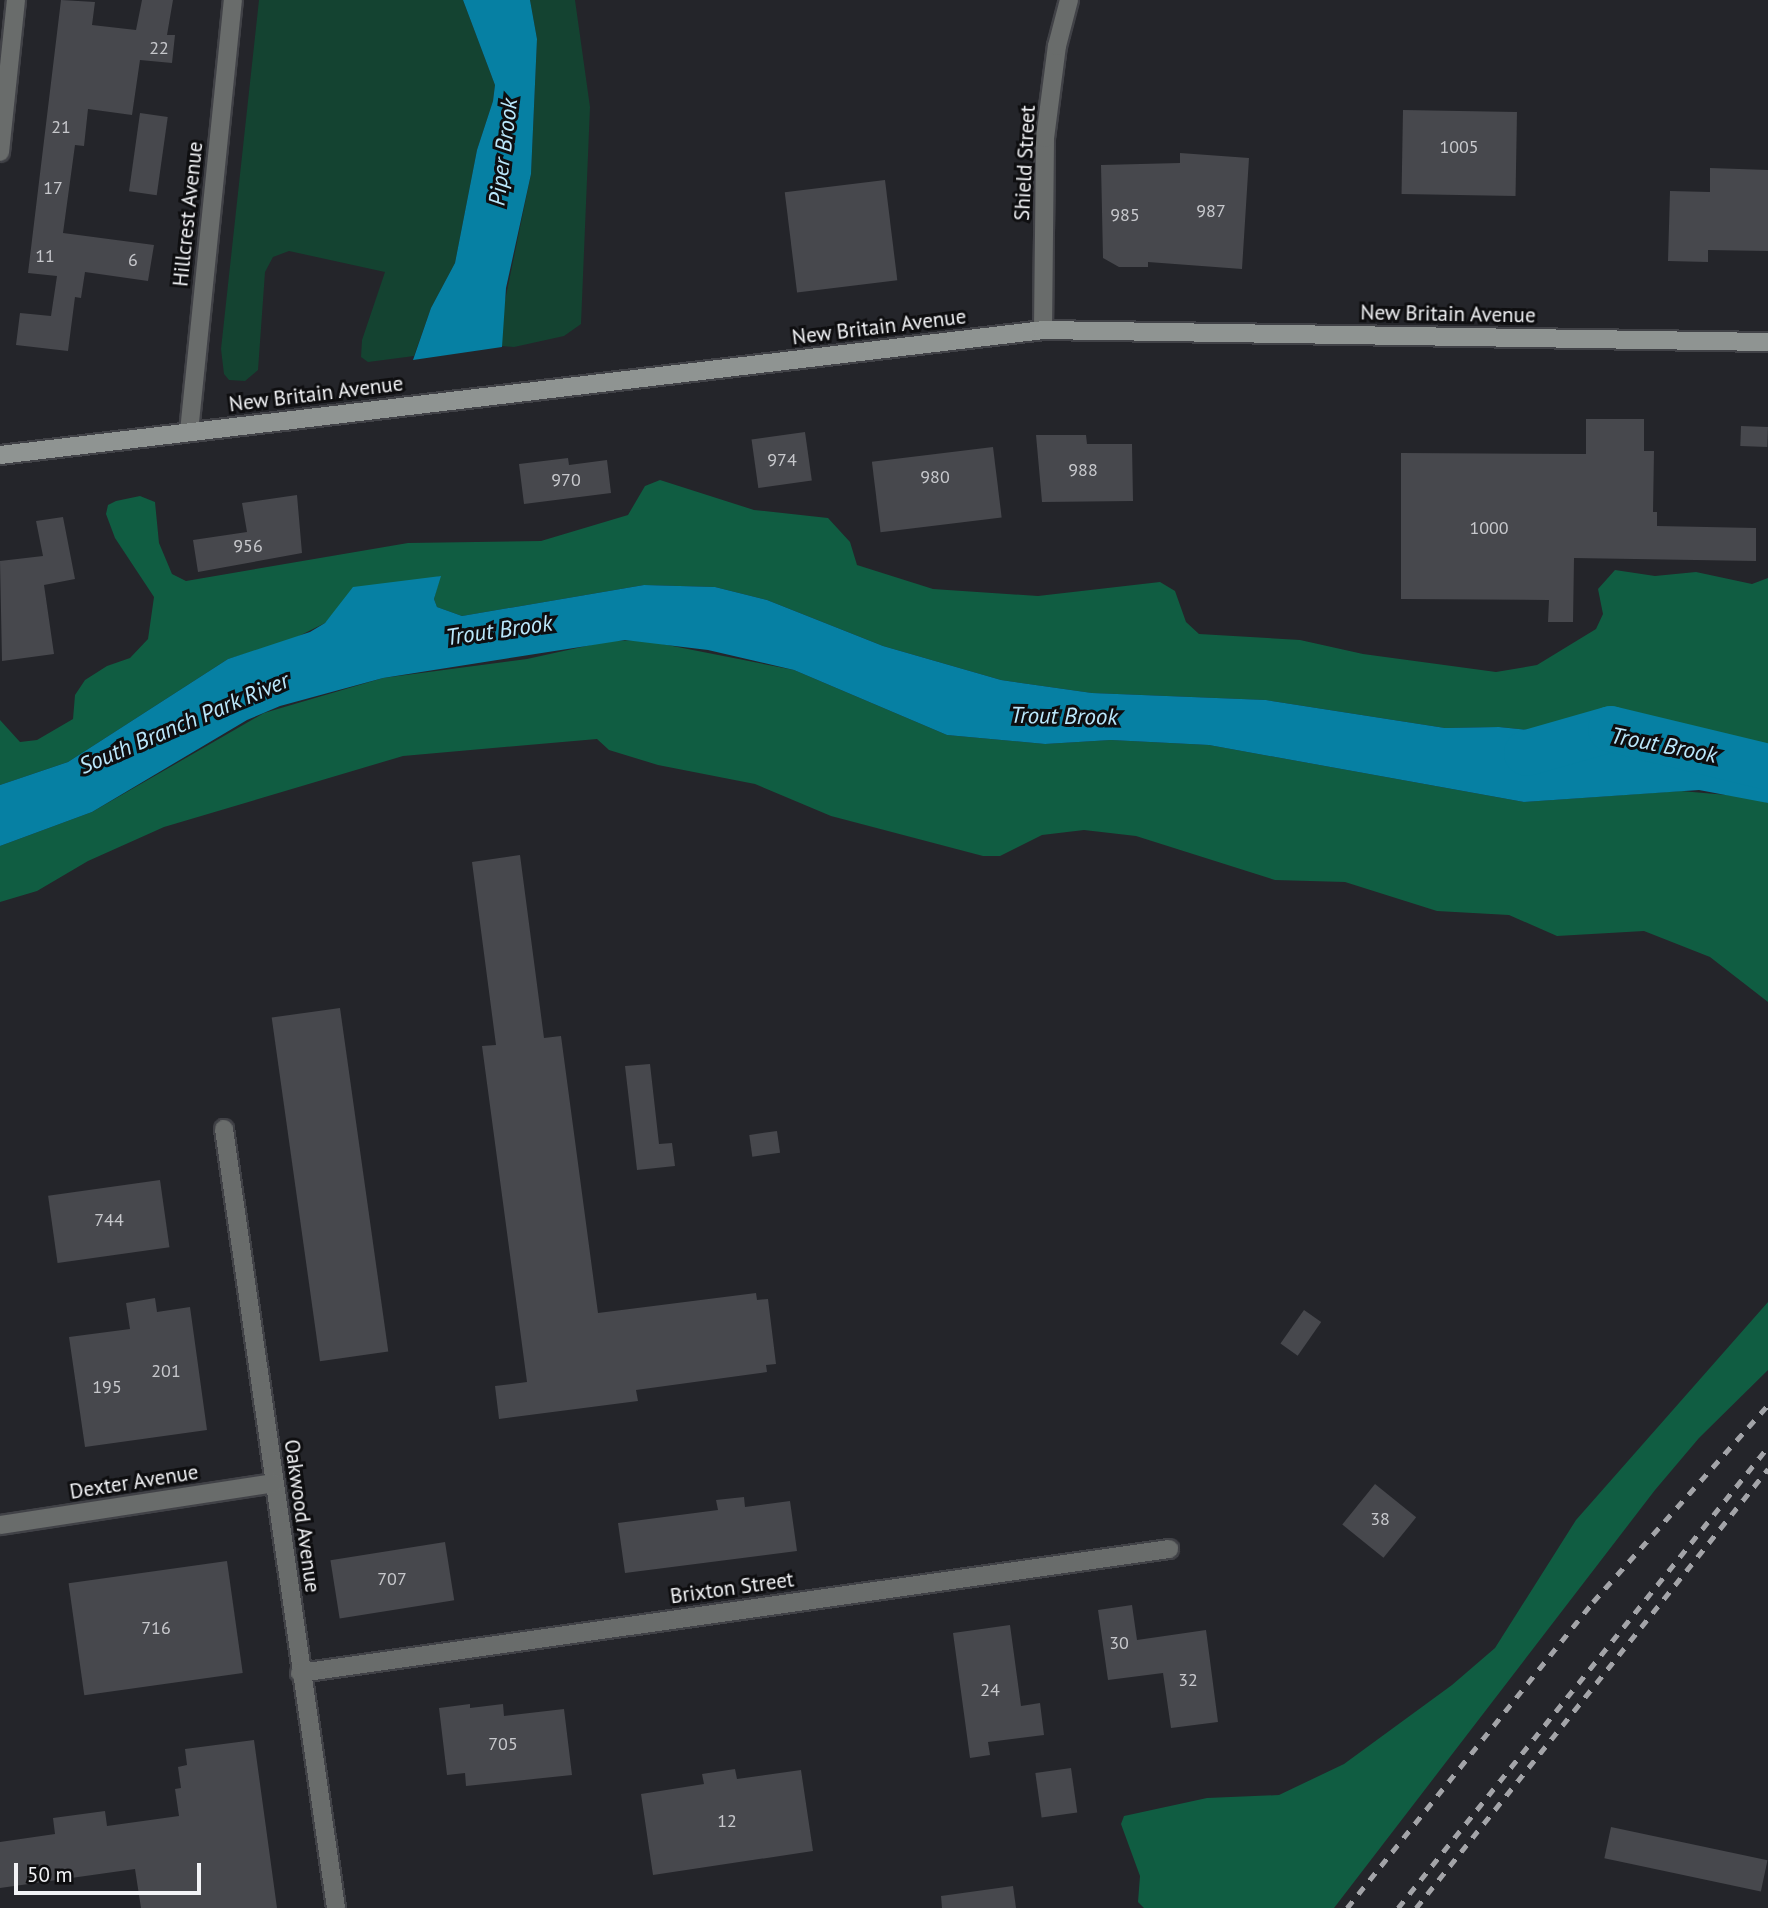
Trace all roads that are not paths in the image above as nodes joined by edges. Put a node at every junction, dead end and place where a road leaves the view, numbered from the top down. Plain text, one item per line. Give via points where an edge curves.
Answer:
1 (16, 0) edge
2 (233, 0) edge
3 (1069, 0) edge
4 (0, 152) edge
5 (1043, 330) junction
6 (1768, 342) edge
7 (189, 432) junction
8 (0, 455) edge
9 (224, 1129) dead end
10 (274, 1483) junction
11 (0, 1525) edge
12 (1169, 1549) dead end
13 (300, 1673) junction
14 (336, 1908) edge

1 - 4 street
2 - 7 street, Hillcrest Avenue
3 - 5 street, Shield Street via 1057,46 1045,138
5 - 6 main road, New Britain Avenue
5 - 7 main road, New Britain Avenue
7 - 8 main road, New Britain Avenue
9 - 10 street, Oakwood Avenue
10 - 11 street, Dexter Avenue
10 - 13 street, Oakwood Avenue
12 - 13 street, Brixton Street
13 - 14 street, Oakwood Avenue

